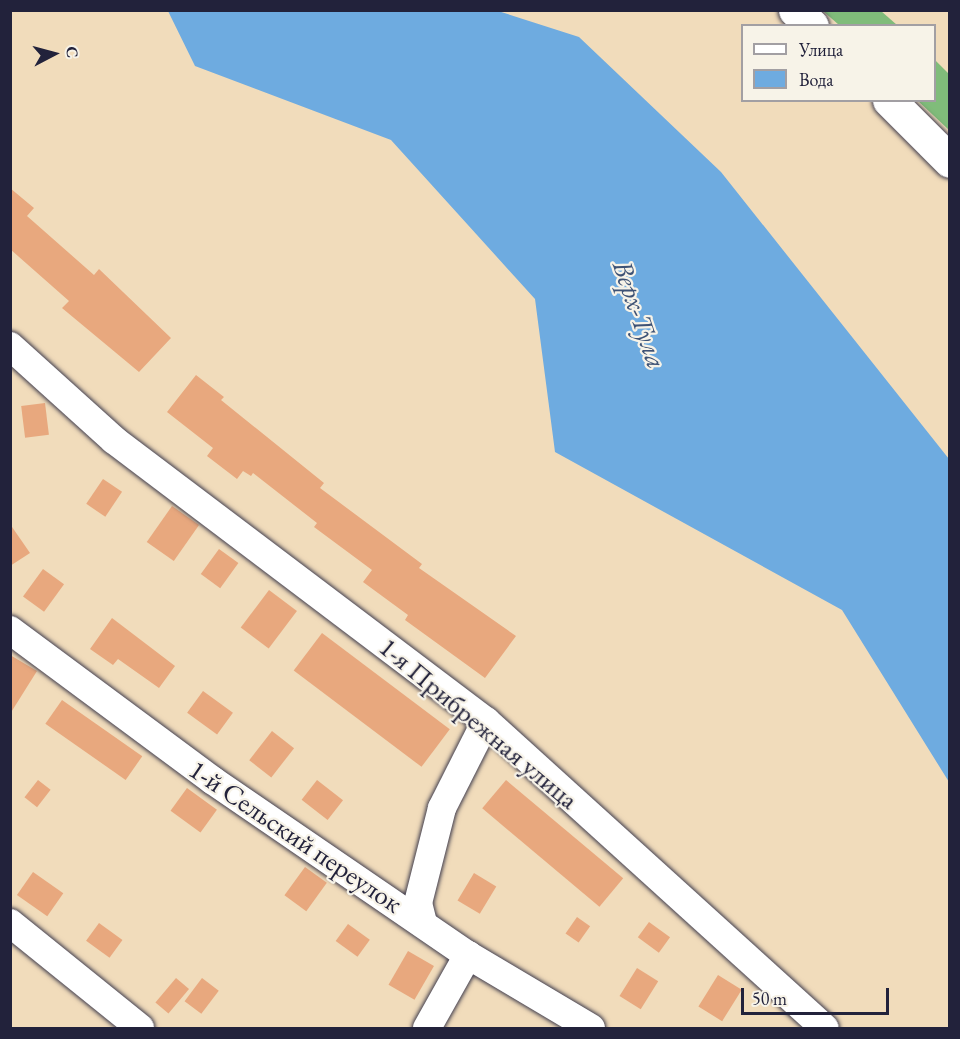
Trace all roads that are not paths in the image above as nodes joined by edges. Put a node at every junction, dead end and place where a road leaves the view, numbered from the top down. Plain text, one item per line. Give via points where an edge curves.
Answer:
1 (795, 10) edge
2 (810, 24) edge
3 (891, 102) edge
4 (950, 161) edge
5 (10, 346) edge
6 (10, 630) edge
7 (486, 721) junction
8 (10, 923) edge
9 (423, 923) junction
10 (468, 955) junction
11 (140, 1029) edge
12 (426, 1029) edge
13 (591, 1029) edge
14 (824, 1029) edge

1 - 2 main road
3 - 4 main road
5 - 7 lane, 1-я Прибрежная улица via 114,440
6 - 9 lane, 1-й Сельский переулок via 212,780
7 - 9 lane via 442,808 418,903
7 - 14 lane, 1-я Прибрежная улица
8 - 11 lane
9 - 10 lane, 1-й Сельский переулок
10 - 12 lane
10 - 13 lane, 1-й Сельский переулок

